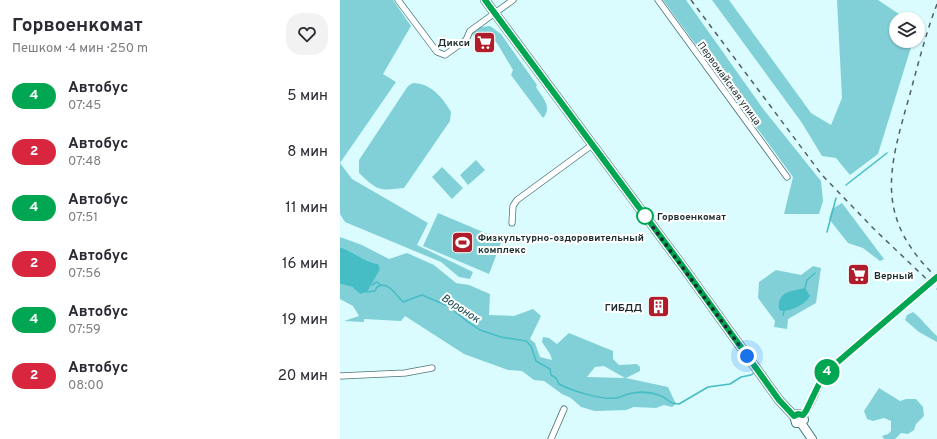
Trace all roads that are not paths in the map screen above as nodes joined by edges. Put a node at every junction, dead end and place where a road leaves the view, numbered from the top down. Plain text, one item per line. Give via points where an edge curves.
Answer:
1 (398, 0) edge
2 (485, 0) edge
3 (513, 0) edge
4 (658, 0) edge
5 (495, 14) junction
6 (592, 145) junction
7 (787, 177) dead end
8 (512, 223) dead end
9 (937, 277) edge
10 (432, 368) dead end
11 (340, 376) edge
12 (564, 409) dead end
13 (799, 418) junction
14 (551, 439) edge
15 (812, 439) edge

1 - 5 street via 437,52 444,55 466,40 470,31
2 - 5 main road
3 - 5 street
4 - 7 street, Первомайская улица
5 - 6 main road
6 - 8 street via 517,200 513,206
6 - 13 main road via 779,400
9 - 13 street via 828,370 810,406
10 - 11 street via 395,374
12 - 14 street
13 - 15 main road

